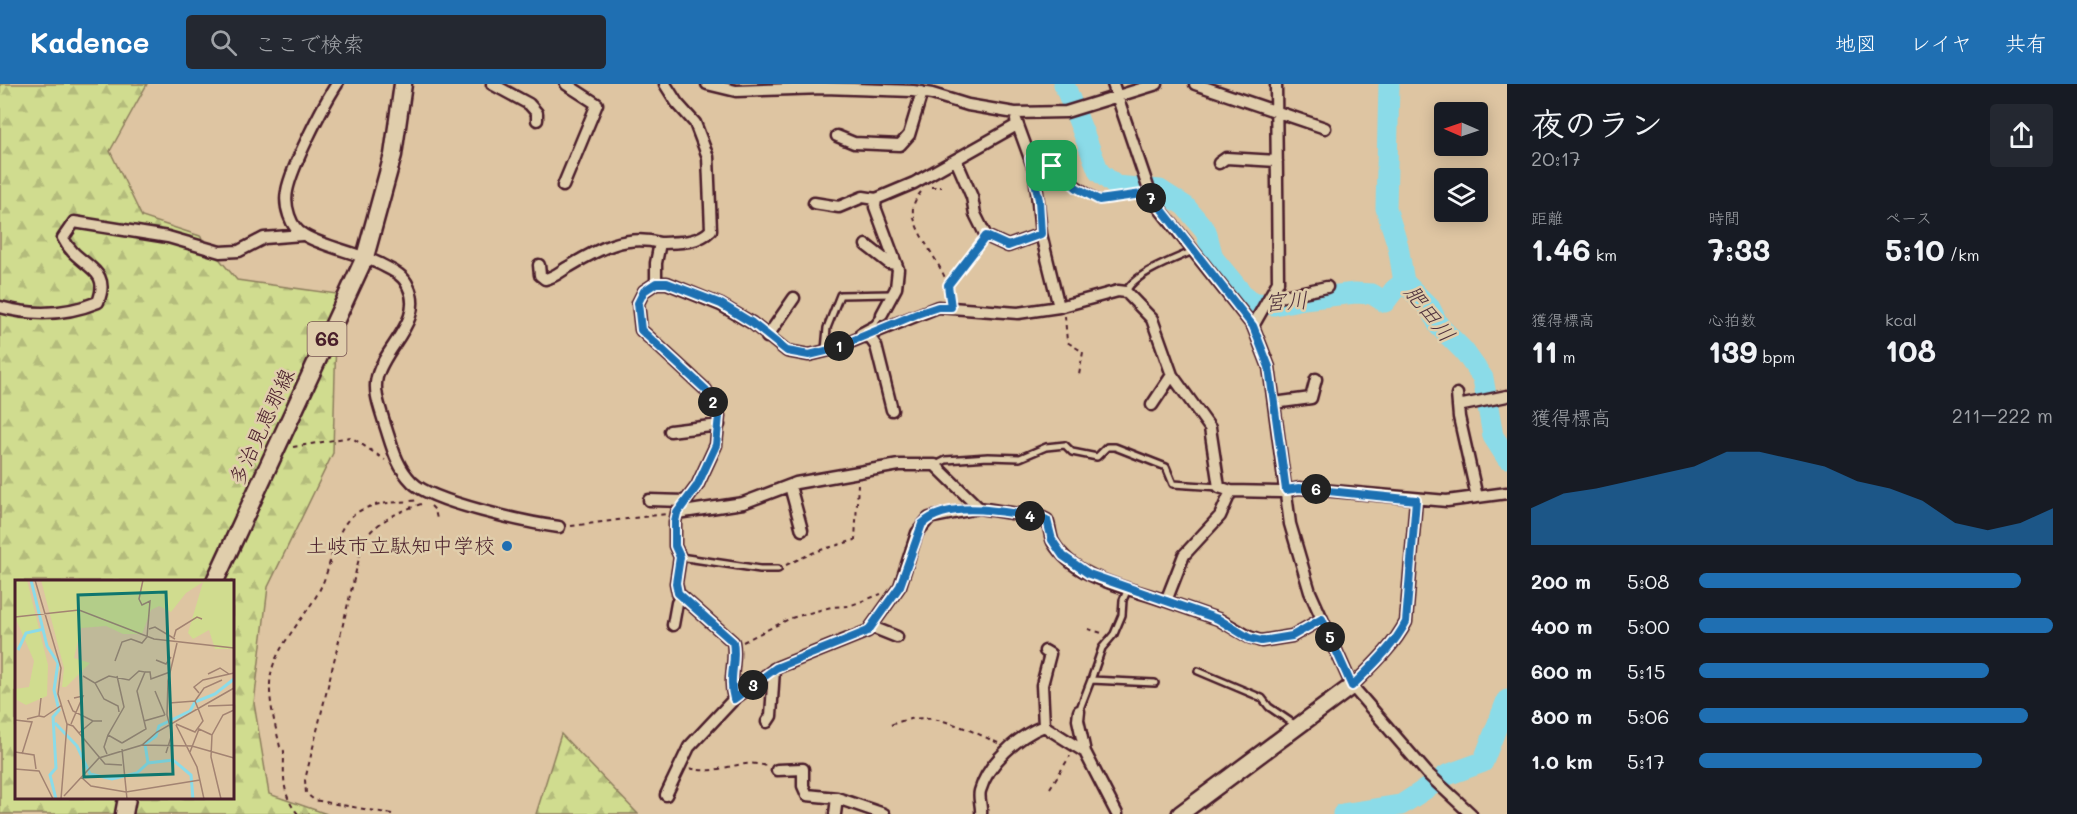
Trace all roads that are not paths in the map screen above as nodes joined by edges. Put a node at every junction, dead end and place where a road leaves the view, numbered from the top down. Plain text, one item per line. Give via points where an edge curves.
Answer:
1 (337, 84) edge
2 (403, 84) edge
3 (492, 84) edge
4 (566, 84) edge
5 (665, 84) edge
6 (708, 84) edge
7 (1113, 84) edge
8 (1157, 84) edge
9 (1195, 84) edge
10 (1276, 84) edge
11 (742, 87) edge
12 (916, 89) edge
13 (1117, 97) junction
14 (1276, 111) junction
15 (1015, 113) junction
16 (537, 120) dead end
17 (1017, 125) junction
18 (1325, 128) dead end
19 (837, 136) dead end
20 (1030, 159) junction
21 (956, 160) junction
22 (1277, 160) junction
23 (1219, 163) dead end
24 (563, 186) dead end
25 (876, 199) junction
26 (1099, 200) road end
27 (814, 203) dead end
28 (1041, 234) junction
29 (302, 235) junction
30 (660, 243) junction
31 (866, 245) dead end
32 (1193, 250) junction
33 (365, 257) junction
34 (896, 264) junction
35 (539, 265) dead end
36 (656, 283) junction
37 (1327, 287) dead end
38 (1126, 292) junction
39 (893, 294) junction
40 (1271, 295) junction
41 (794, 298) dead end
42 (0, 307) edge
43 (1061, 307) junction
44 (882, 314) joint
45 (1253, 326) junction
46 (864, 336) junction
47 (767, 337) junction
48 (824, 352) junction
49 (1172, 375) junction
50 (1316, 379) dead end
51 (1457, 394) dead end
52 (1507, 396) edge
53 (1274, 403) junction
54 (1152, 405) dead end
55 (1462, 405) junction
56 (892, 410) dead end
57 (719, 425) junction
58 (670, 431) dead end
59 (935, 465) junction
60 (790, 486) junction
61 (1219, 487) junction
62 (1286, 490) junction
63 (1231, 491) junction
64 (1507, 493) edge
65 (1480, 497) junction
66 (649, 500) dead end
67 (1416, 500) junction
68 (685, 501) junction
69 (979, 508) junction
70 (677, 513) junction
71 (559, 527) road end
72 (802, 530) dead end
73 (680, 557) junction
74 (778, 569) road end
75 (216, 580) edge
76 (1129, 588) junction
77 (681, 596) junction
78 (1166, 601) junction
79 (1322, 619) junction
80 (673, 625) dead end
81 (872, 627) junction
82 (897, 637) dead end
83 (1045, 651) dead end
84 (774, 669) junction
85 (1198, 671) dead end
86 (1091, 680) junction
87 (1155, 683) dead end
88 (1352, 686) junction
89 (734, 699) junction
90 (1079, 711) joint
91 (767, 722) dead end
92 (1044, 726) junction
93 (1298, 726) junction
94 (1080, 748) junction
95 (777, 770) road end
96 (666, 795) dead end
97 (837, 798) junction
98 (127, 799) edge
99 (124, 814) edge
100 (835, 814) edge
101 (884, 814) edge
102 (981, 814) edge
103 (1117, 814) edge
104 (1180, 814) edge
105 (1471, 814) edge

1 - 29 street via 286,193 288,214
2 - 33 main road, 多治見恵那線 / 66 via 393,155
3 - 16 street via 529,104 537,113
4 - 24 street via 597,104
5 - 30 street via 695,123 708,157 711,230 699,239
6 - 11 street via 736,91
7 - 13 street
8 - 13 street
9 - 14 street
10 - 14 street
11 - 12 street
12 - 15 street via 968,105
12 - 19 street via 909,135 900,145 854,143
13 - 15 street via 1066,112
13 - 32 street via 1148,189
14 - 18 street
14 - 22 street
15 - 17 street
17 - 20 street
17 - 21 street
20 - 26 lane via 1052,166 1077,188
20 - 28 street
21 - 25 street
21 - 28 street via 986,236 1008,246
22 - 23 street via 1226,158
22 - 40 street via 1278,282
25 - 27 street via 863,197 840,207
25 - 34 street via 875,207
28 - 43 street
29 - 33 street
29 - 42 street via 264,238 239,251 220,252 168,237 74,222 63,238 69,250 103,280 98,302 76,311 47,313
30 - 35 street via 619,242 545,279 540,275
30 - 36 street
31 - 34 street
32 - 38 lane via 1147,273
32 - 45 street
33 - 71 street via 400,275 409,286 413,302 406,326 384,360 376,388 394,455 405,474 431,494 534,524
33 - 75 main road, 多治見恵那線 / 66
34 - 39 street via 898,279
36 - 47 street via 667,283 721,304
36 - 57 street via 644,291 638,303 641,330 706,390 716,406
37 - 40 street via 1279,297
38 - 43 street
38 - 49 street via 1152,319
39 - 44 street
39 - 48 lane via 840,295 827,328
40 - 45 street
41 - 47 street
43 - 46 street via 1018,313 938,307
44 - 46 lane via 859,332
45 - 53 street via 1269,367
46 - 48 street
46 - 56 street via 876,346
47 - 48 street via 794,353
49 - 54 street
49 - 61 street via 1210,428
50 - 53 street via 1311,398
51 - 55 street
52 - 55 street
53 - 62 street
55 - 65 street
57 - 58 street
57 - 68 street via 707,467
59 - 60 street via 900,465
59 - 61 lane via 946,460 1020,458 1046,447 1065,445 1072,452 1097,457 1107,447 1115,447 1166,467 1173,484
59 - 69 street
60 - 70 street via 743,503
60 - 72 street
61 - 63 street
62 - 63 street
62 - 67 street
62 - 79 street via 1290,524
63 - 78 street via 1220,516 1184,555
64 - 65 street
65 - 67 street
66 - 68 street
67 - 88 street via 1406,622 1380,658
68 - 70 street
69 - 76 street via 1047,520 1052,540 1063,556 1089,574
69 - 81 street via 928,518 922,524 900,586
70 - 73 street via 675,546
73 - 74 lane
73 - 77 street via 676,583
76 - 78 street
76 - 86 lane via 1122,615 1112,637 1101,648
77 - 80 street
77 - 89 street via 734,646 729,682
78 - 79 street via 1218,619 1261,641 1292,636
79 - 88 street
81 - 82 street
81 - 84 street via 860,636
83 - 92 street via 1050,654 1042,685
84 - 89 street
84 - 91 street via 771,716
85 - 93 lane via 1262,698
86 - 87 lane
86 - 90 lane
88 - 93 street
88 - 105 street via 1427,773
89 - 96 street via 689,747
90 - 94 street
92 - 94 street
92 - 102 street via 1031,731 998,759 980,790
93 - 104 street
94 - 103 street
95 - 97 street via 803,769 807,795
97 - 100 street
97 - 101 street
98 - 99 main road

